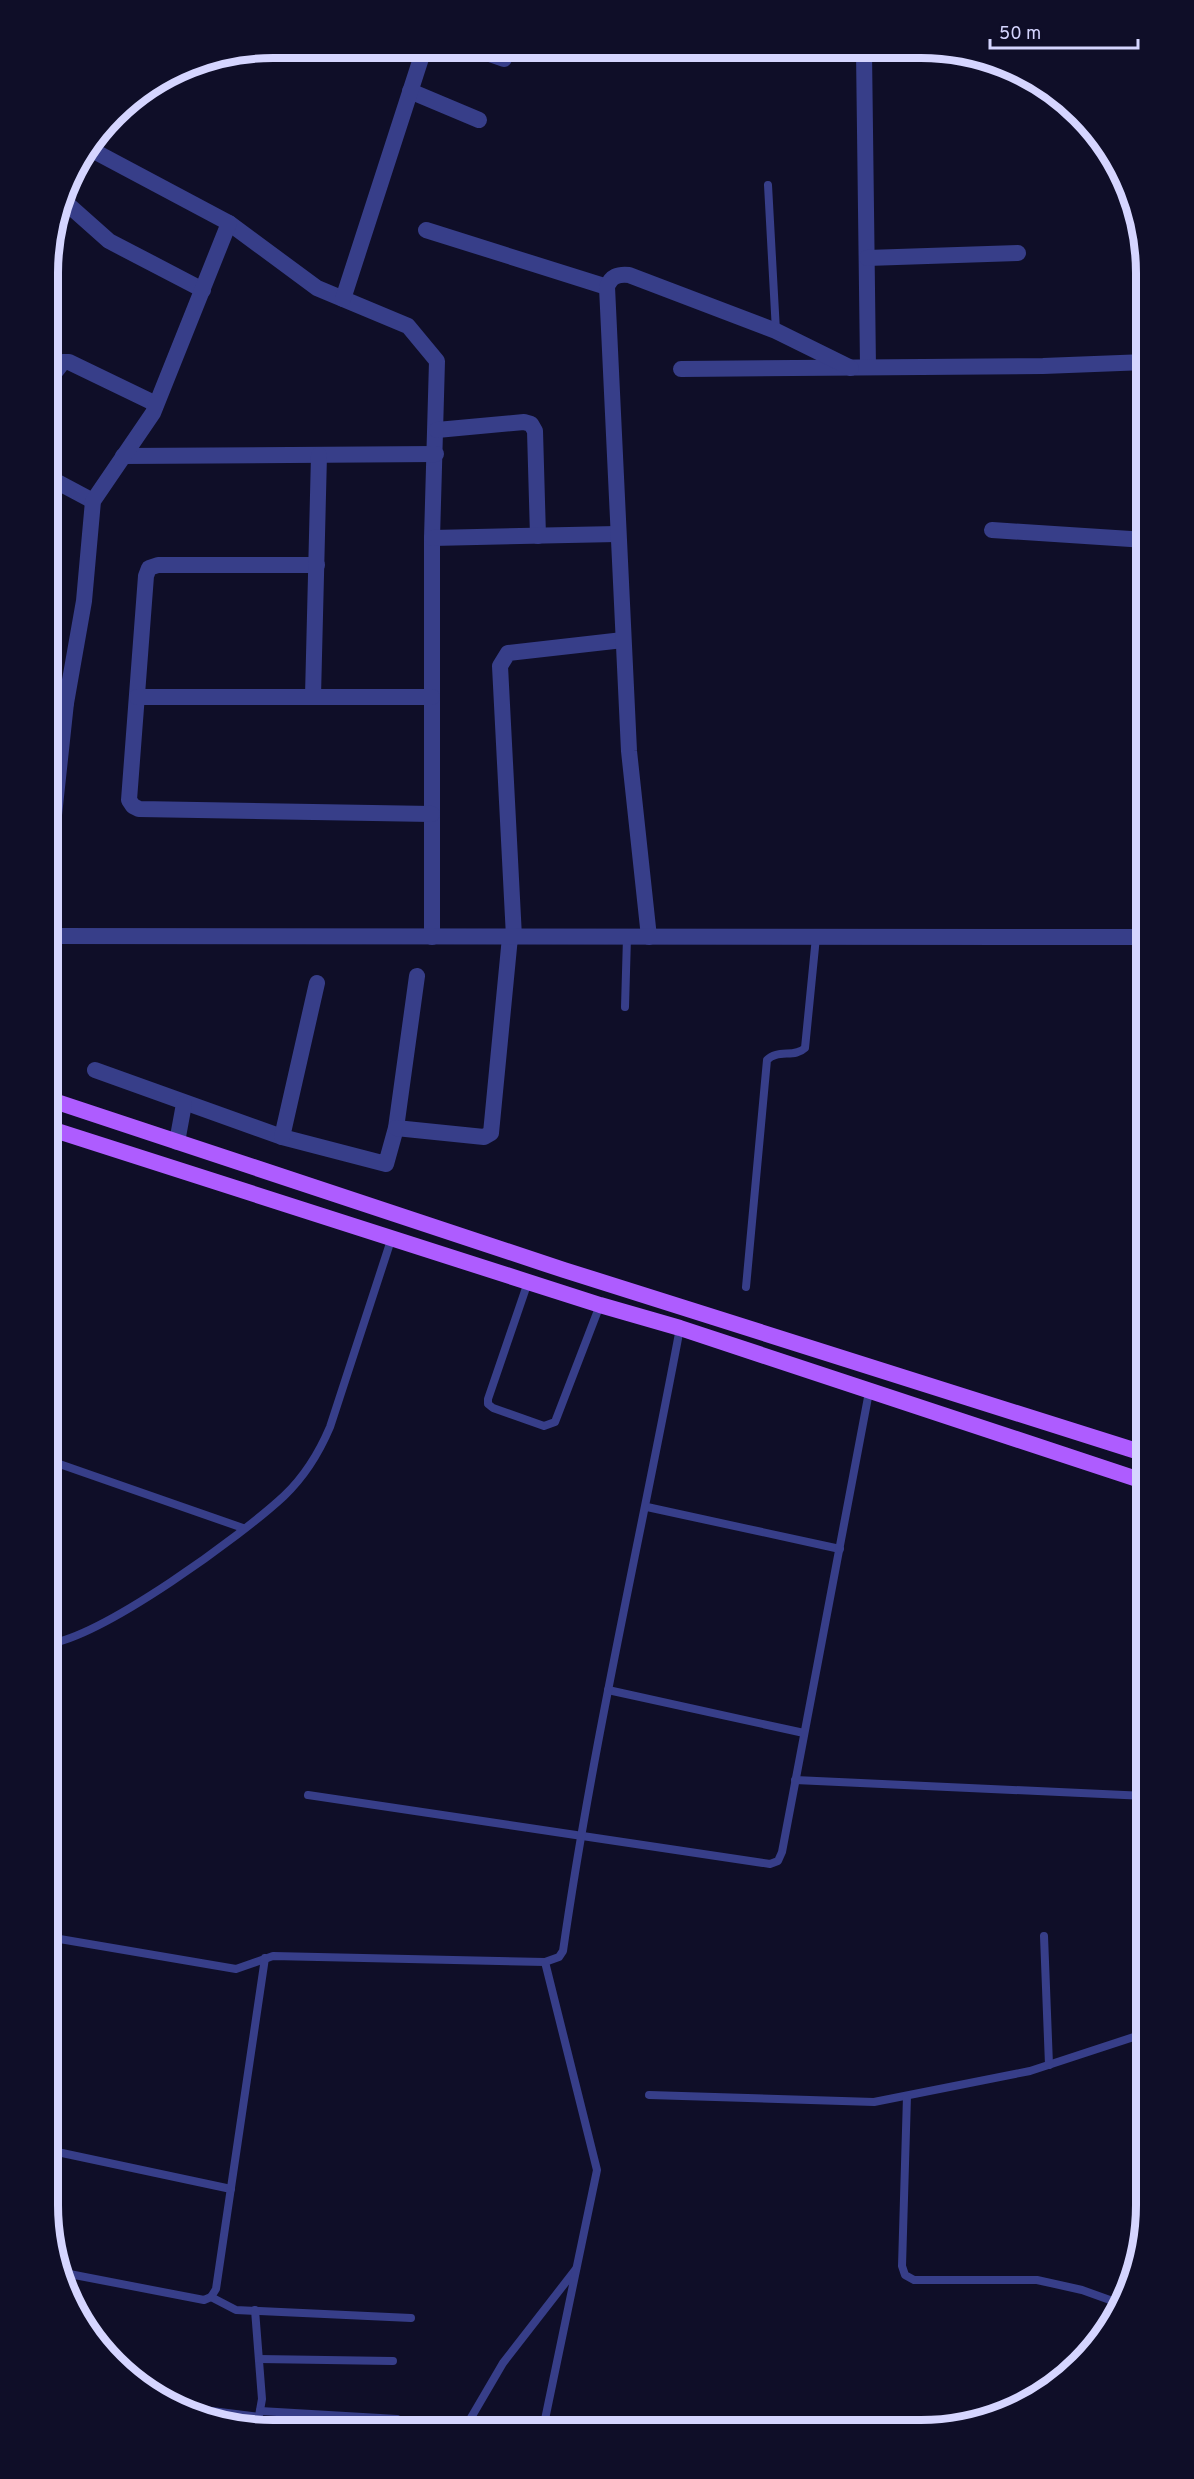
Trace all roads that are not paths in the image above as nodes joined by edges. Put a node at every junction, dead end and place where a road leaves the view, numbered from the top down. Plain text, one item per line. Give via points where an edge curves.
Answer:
1 (421, 58) edge
2 (499, 58) edge
3 (864, 58) edge
4 (504, 60) dead end
5 (410, 91) junction
6 (479, 120) dead end
7 (96, 152) edge
8 (768, 185) dead end
9 (70, 206) edge
10 (229, 223) junction
11 (426, 230) dead end
12 (1018, 253) dead end
13 (867, 258) junction
14 (607, 287) junction
15 (203, 291) junction
16 (343, 299) junction
17 (776, 331) junction
18 (1136, 362) edge
19 (58, 366) edge
20 (860, 368) junction
21 (681, 369) dead end
22 (156, 404) junction
23 (437, 430) junction
24 (436, 454) junction
25 (319, 455) junction
26 (123, 456) junction
27 (58, 482) edge
28 (93, 501) junction
29 (992, 530) dead end
30 (617, 534) junction
31 (538, 536) junction
32 (432, 538) junction
33 (1136, 539) edge
34 (316, 565) junction
35 (623, 640) junction
36 (313, 696) junction
37 (138, 697) junction
38 (432, 697) junction
39 (58, 702) edge
40 (66, 703) junction
41 (58, 778) edge
42 (432, 814) junction
43 (58, 936) edge
44 (432, 937) junction
45 (512, 937) junction
46 (627, 937) junction
47 (649, 937) junction
48 (816, 937) junction
49 (1136, 937) edge
50 (417, 976) dead end
51 (317, 983) dead end
52 (625, 1007) dead end
53 (95, 1070) dead end
54 (58, 1102) edge
55 (184, 1104) junction
56 (396, 1128) junction
57 (58, 1131) edge
58 (282, 1137) junction
59 (177, 1142) junction
60 (392, 1237) junction
61 (528, 1282) junction
62 (746, 1287) dead end
63 (600, 1305) junction
64 (680, 1328) junction
65 (869, 1392) junction
66 (1136, 1451) edge
67 (58, 1463) edge
68 (1136, 1479) edge
69 (647, 1507) junction
70 (243, 1528) junction
71 (840, 1549) junction
72 (58, 1641) edge
73 (608, 1690) junction
74 (804, 1733) junction
75 (795, 1780) junction
76 (308, 1795) dead end
77 (1136, 1796) edge
78 (579, 1836) junction
79 (1044, 1936) dead end
80 (58, 1939) edge
81 (265, 1958) junction
82 (545, 1962) junction
83 (1136, 2036) edge
84 (1049, 2065) junction
85 (649, 2095) dead end
86 (907, 2096) junction
87 (58, 2152) edge
88 (231, 2189) junction
89 (578, 2266) junction
90 (70, 2274) edge
91 (211, 2297) junction
92 (1113, 2301) edge
93 (255, 2310) junction
94 (411, 2318) dead end
95 (259, 2359) junction
96 (393, 2361) dead end
97 (205, 2409) edge
98 (260, 2414) junction
99 (259, 2420) edge
100 (397, 2420) dead end
101 (470, 2420) edge
102 (545, 2420) edge

1 - 5 street
2 - 4 street
3 - 13 street
5 - 6 street
5 - 16 street
7 - 10 street
8 - 17 lane
9 - 15 street via 109,241
10 - 15 street
10 - 16 street via 317,288
11 - 14 street
12 - 13 street
13 - 20 street
14 - 17 street via 614,277 629,275
14 - 30 street
15 - 22 street
16 - 23 street via 408,326 431,353 438,370
17 - 20 street
18 - 20 street
19 - 22 street via 69,362
20 - 21 street
22 - 26 street
23 - 24 street
23 - 31 street via 531,424 535,431
24 - 25 street
24 - 32 street
25 - 26 street
25 - 34 street
26 - 28 street
27 - 28 street
28 - 40 street via 84,600
29 - 33 street
30 - 31 street
30 - 35 street
31 - 32 street
32 - 38 street
34 - 36 street
34 - 37 street via 149,568
35 - 45 street via 508,653 502,659
35 - 47 street
36 - 37 street
36 - 38 street
37 - 42 street via 129,800 139,809
38 - 42 street
39 - 40 street
40 - 41 street
42 - 44 street
43 - 44 street
44 - 45 street
45 - 46 street
45 - 56 street via 491,1133 484,1137
46 - 47 street
46 - 52 lane
47 - 48 street
48 - 49 street
48 - 62 lane via 805,1048 767,1060
50 - 56 street
51 - 58 street
53 - 55 street
54 - 59 main road
55 - 58 street
55 - 59 street
56 - 58 street via 389,1159 382,1164
57 - 60 main road
59 - 66 main road via 552,1267
60 - 61 main road
60 - 70 lane via 319,1452 285,1495
61 - 63 main road
61 - 63 lane via 488,1404 543,1426 555,1422
63 - 64 main road
64 - 65 main road
64 - 69 lane
65 - 68 main road
65 - 71 lane
67 - 70 lane
69 - 71 lane
69 - 73 lane
70 - 72 lane via 153,1593 79,1635
71 - 74 lane
73 - 74 lane
73 - 78 lane
74 - 75 lane
75 - 77 lane
75 - 78 lane via 782,1852 778,1861 770,1864
76 - 78 lane
78 - 82 lane via 562,1951 559,1957
79 - 84 lane
80 - 81 lane via 236,1969
81 - 82 lane
81 - 88 lane
82 - 89 lane via 597,2170
83 - 84 lane
84 - 86 lane
85 - 86 lane via 859,2103
86 - 92 lane via 902,2266 905,2275 914,2280 1036,2280
87 - 88 lane
88 - 91 lane via 216,2289
89 - 101 lane via 503,2363
89 - 102 lane
90 - 91 lane via 204,2300
91 - 93 lane via 236,2310
93 - 94 lane
93 - 95 lane
95 - 96 lane
95 - 98 lane
97 - 98 lane
98 - 99 lane
98 - 100 lane

